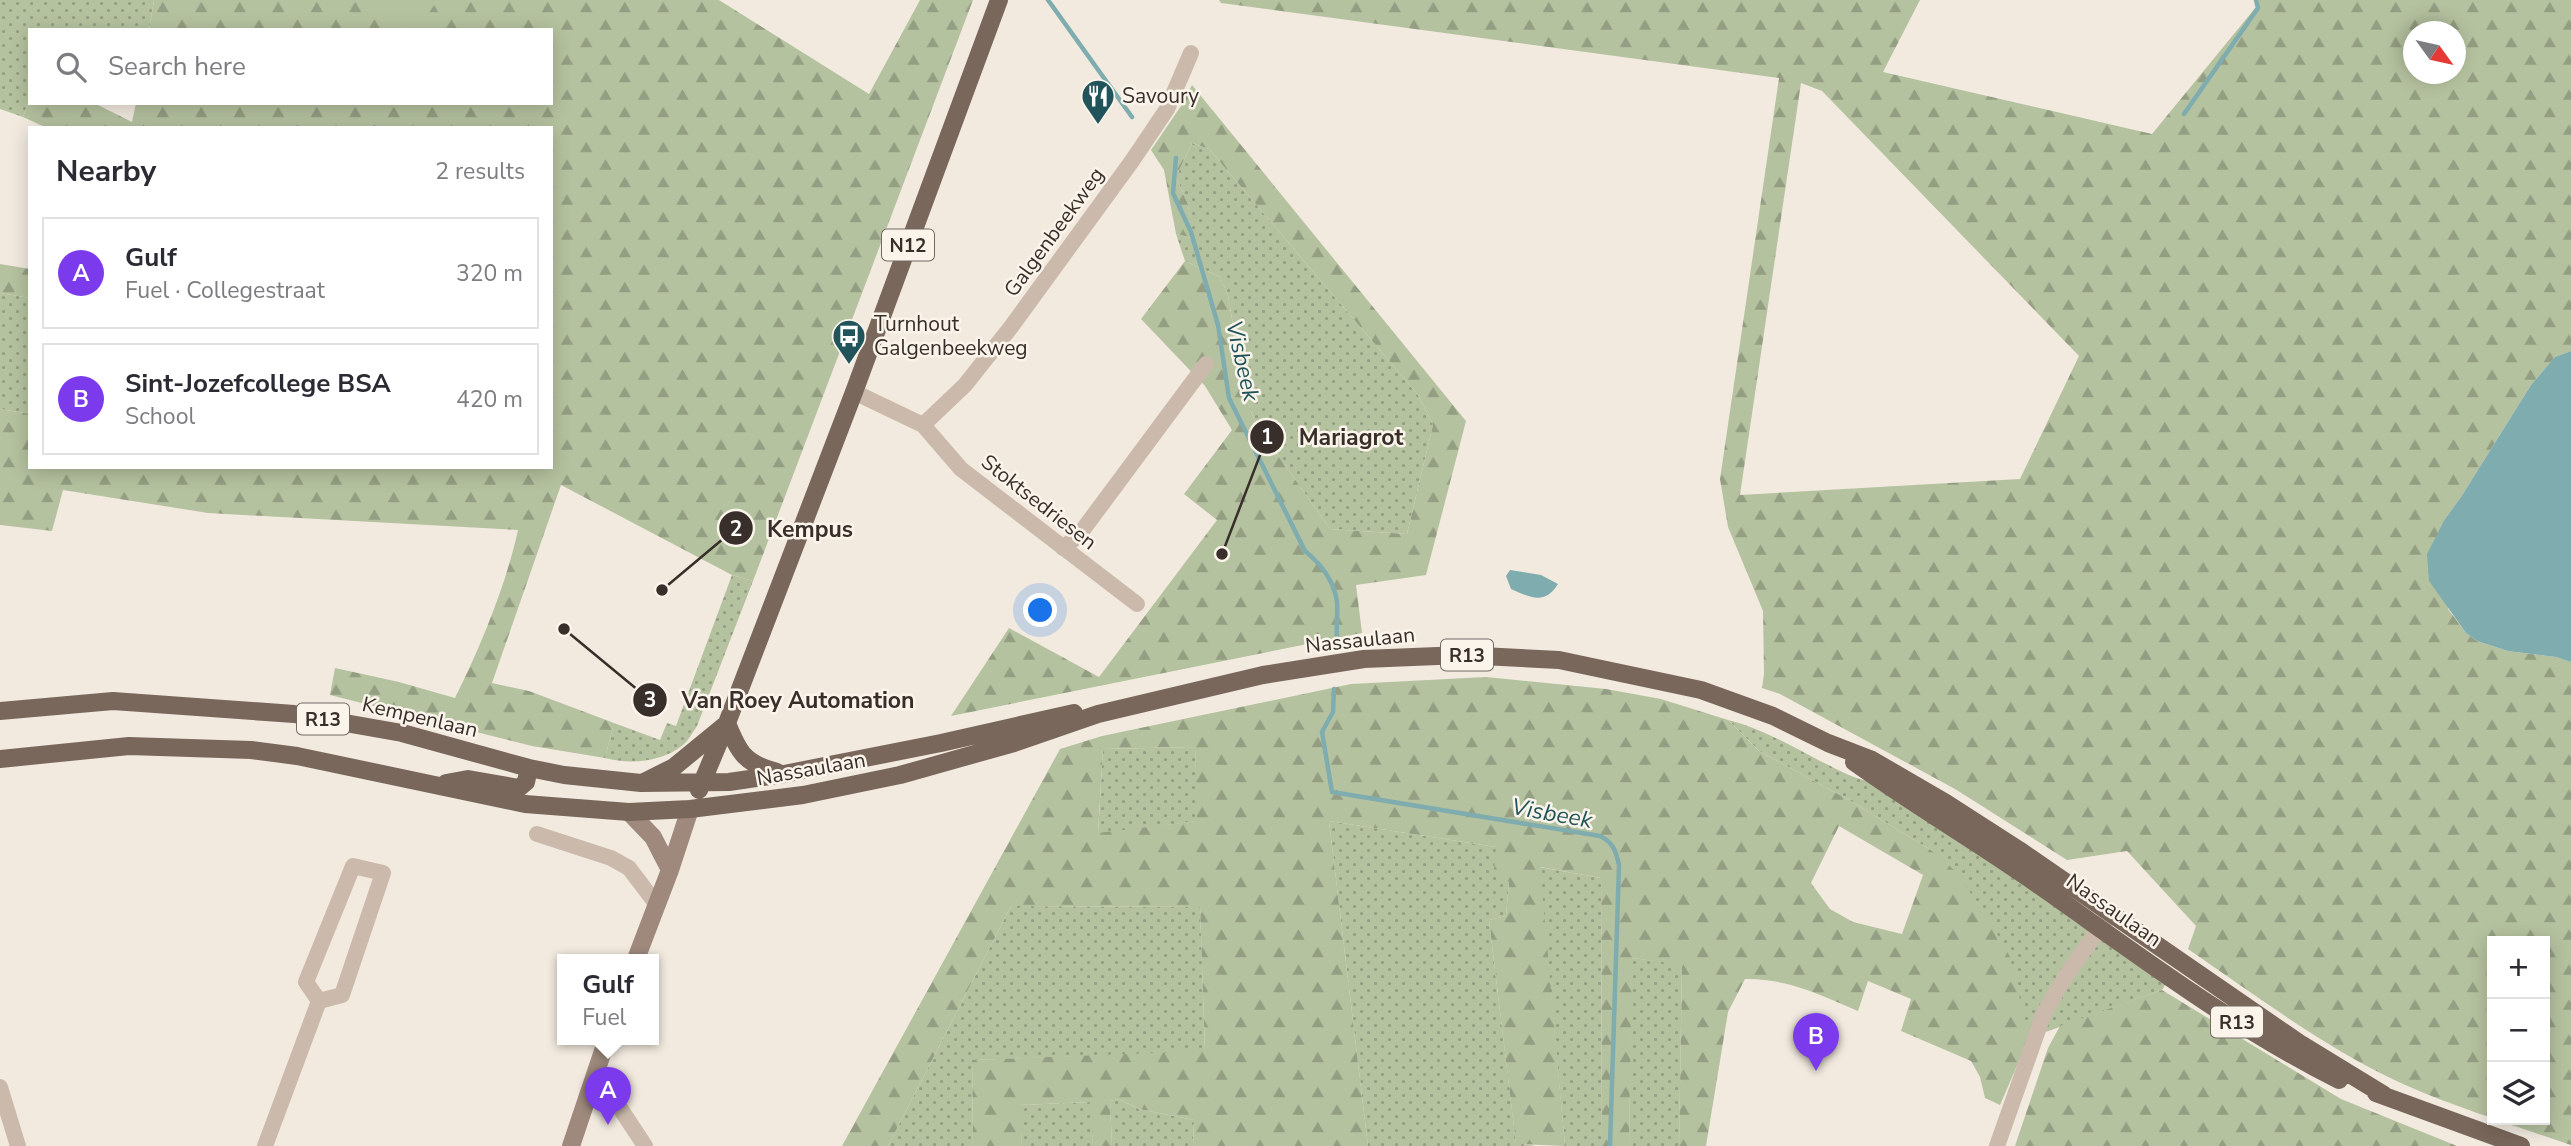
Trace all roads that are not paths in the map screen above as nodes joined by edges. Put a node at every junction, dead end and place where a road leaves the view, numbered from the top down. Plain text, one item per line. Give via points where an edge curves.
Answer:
1 (999, 0) edge
2 (1191, 53) dead end
3 (1206, 364) dead end
4 (854, 392) junction
5 (923, 425) junction
6 (1063, 548) junction
7 (1137, 604) dead end
8 (0, 710) edge
9 (1098, 714) junction
10 (727, 723) junction
11 (0, 759) edge
12 (529, 768) junction
13 (784, 774) junction
14 (641, 783) junction
15 (702, 783) junction
16 (435, 785) junction
17 (690, 810) junction
18 (629, 812) junction
19 (537, 834) dead end
20 (670, 870) junction
21 (657, 905) junction
22 (2106, 921) junction
23 (638, 954) edge
24 (319, 1001) junction
25 (605, 1045) edge
26 (592, 1083) junction
27 (0, 1087) edge
28 (18, 1146) edge
29 (265, 1146) edge
30 (570, 1146) edge
31 (645, 1146) edge
32 (1997, 1146) edge
33 (2521, 1146) edge

1 - 4 main road, N12
2 - 5 street, Galgenbeekweg via 1167,109 1132,161 1011,327 965,385
3 - 6 street via 1079,535
4 - 5 street
4 - 10 main road, N12
5 - 6 street, Stoktsedriesen via 961,469
6 - 7 street, Stoktsedriesen
8 - 12 main road, Kempenlaan / R13 via 113,701 294,714 402,733
9 - 13 main road, Nassaulaan / R13 via 1083,711
9 - 17 main road, Nassaulaan / R13 via 900,775 803,795
9 - 22 main road, Nassaulaan / R13 via 1263,675 1364,659 1462,655 1559,660 1701,690 1872,760 2019,850
10 - 13 main road via 747,760
10 - 14 main road via 674,767
10 - 15 main road, N12
11 - 16 main road, R13 via 129,746 251,750
12 - 14 main road, Kempenlaan / R13
12 - 16 main road, R13 via 526,782 519,788 468,779
13 - 15 main road, Nassaulaan / R13
14 - 15 main road, Kempenlaan / R13
15 - 17 main road, N12
16 - 18 main road, R13 via 525,804
17 - 18 main road, R13
17 - 20 street
18 - 20 street via 653,838
19 - 21 street via 629,868
20 - 21 street
21 - 23 street
22 - 32 street via 2044,1013
22 - 33 main road, Nassaulaan / R13 via 2227,1016 2294,1056 2339,1080
24 - 24 street via 342,995 383,873 353,866 306,982
24 - 29 street
25 - 26 street
26 - 30 street
26 - 31 street via 618,1105
27 - 28 street

